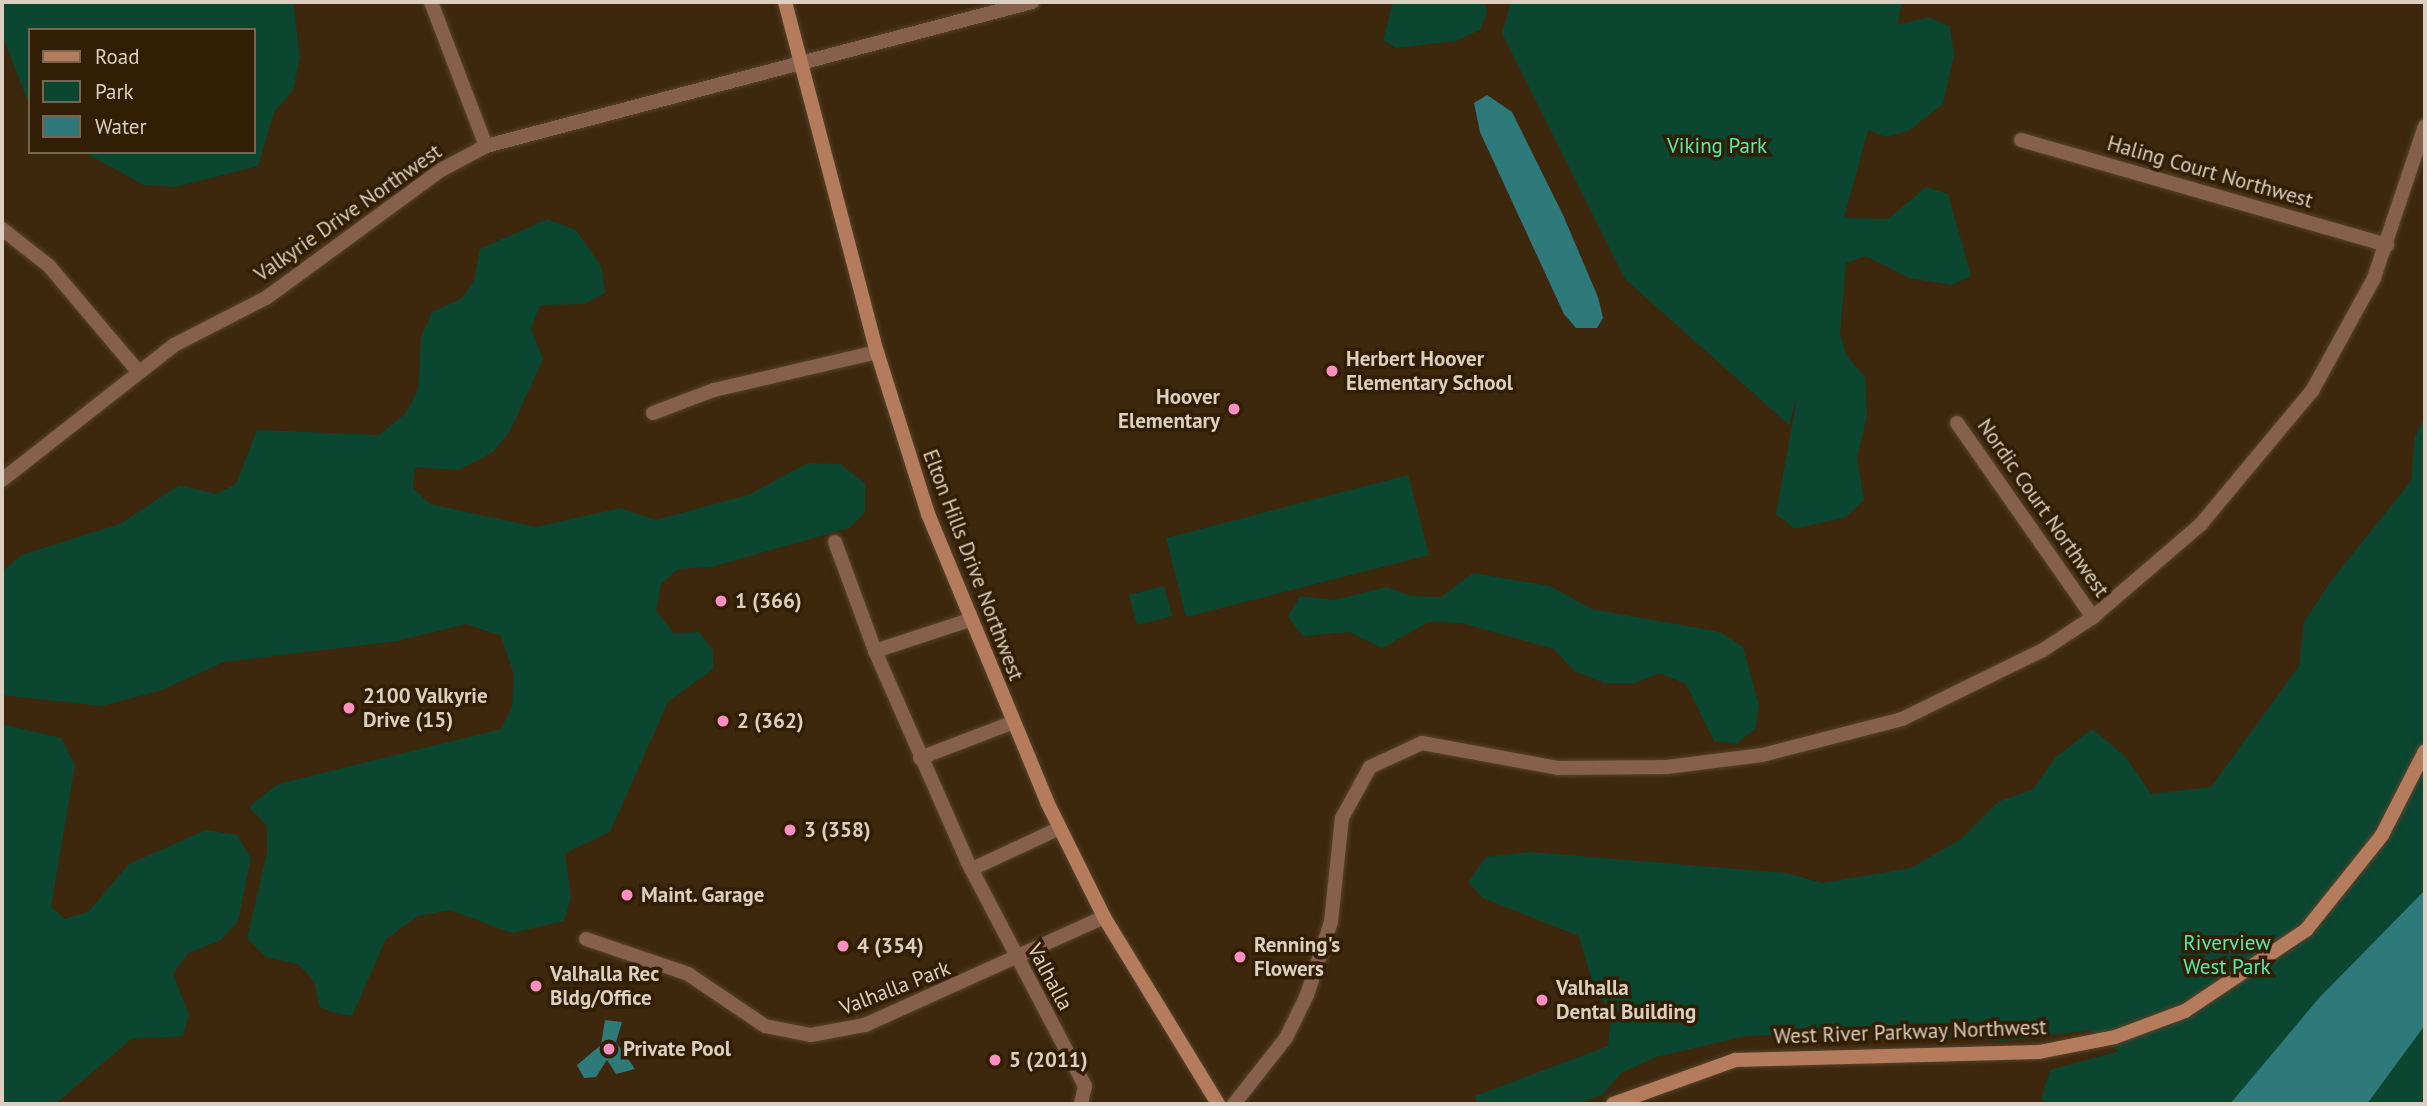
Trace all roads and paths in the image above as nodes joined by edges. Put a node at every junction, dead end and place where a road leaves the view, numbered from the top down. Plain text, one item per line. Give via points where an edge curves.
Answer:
1 (431, 2) edge
2 (785, 2) edge
3 (1032, 2) edge
4 (803, 62) junction
5 (2425, 126) edge
6 (2021, 139) dead end
7 (486, 146) junction
8 (2, 229) edge
9 (2387, 245) junction
10 (877, 352) junction
11 (137, 370) junction
12 (653, 413) dead end
13 (1957, 423) dead end
14 (2, 480) edge
15 (835, 542) dead end
16 (2094, 617) junction
17 (970, 620) junction
18 (874, 651) junction
19 (1011, 723) junction
20 (2425, 751) edge
21 (920, 758) junction
22 (1060, 828) junction
23 (972, 869) junction
24 (1104, 917) junction
25 (586, 939) dead end
26 (1017, 961) junction
27 (1082, 1104) edge
28 (1218, 1104) edge
29 (1234, 1104) edge
30 (1613, 1104) edge

1 - 7 street
2 - 4 main road, Elton Hills Drive Northwest
3 - 4 street, Valkyrie Drive Northwest
4 - 7 street, Valkyrie Drive Northwest
4 - 10 main road, Elton Hills Drive Northwest
5 - 9 street
6 - 9 street, Haling Court Northwest
7 - 11 street, Valkyrie Drive Northwest via 422,183 266,298 194,333
8 - 11 street via 49,266
9 - 16 street via 2334,355 2286,428 2202,524
10 - 12 street via 714,390
10 - 17 main road, Elton Hills Drive Northwest via 928,514
11 - 14 street, Valkyrie Drive Northwest
13 - 16 street, Nordic Court Northwest
15 - 18 street, Valhalla
16 - 29 street via 1937,706 1844,737 1762,755 1667,767 1558,768 1422,743 1385,757 1358,781 1342,818 1331,922 1307,995 1286,1038
17 - 18 street
17 - 19 main road, Elton Hills Drive Northwest
18 - 21 street, Valhalla
19 - 21 street
19 - 22 main road, Elton Hills Drive Northwest
20 - 30 main road, West River Parkway Northwest via 2382,835 2306,930 2185,1011 2115,1037 2039,1052 1735,1060
21 - 23 street, Valhalla
22 - 23 street
22 - 24 main road, Elton Hills Drive Northwest
23 - 26 street, Valhalla
24 - 26 street, Valhalla Park
24 - 28 main road, Elton Hills Drive Northwest
25 - 26 street, Valhalla Park via 665,963 743,1016 811,1035 865,1025
26 - 27 street, Valhalla via 1080,1073

